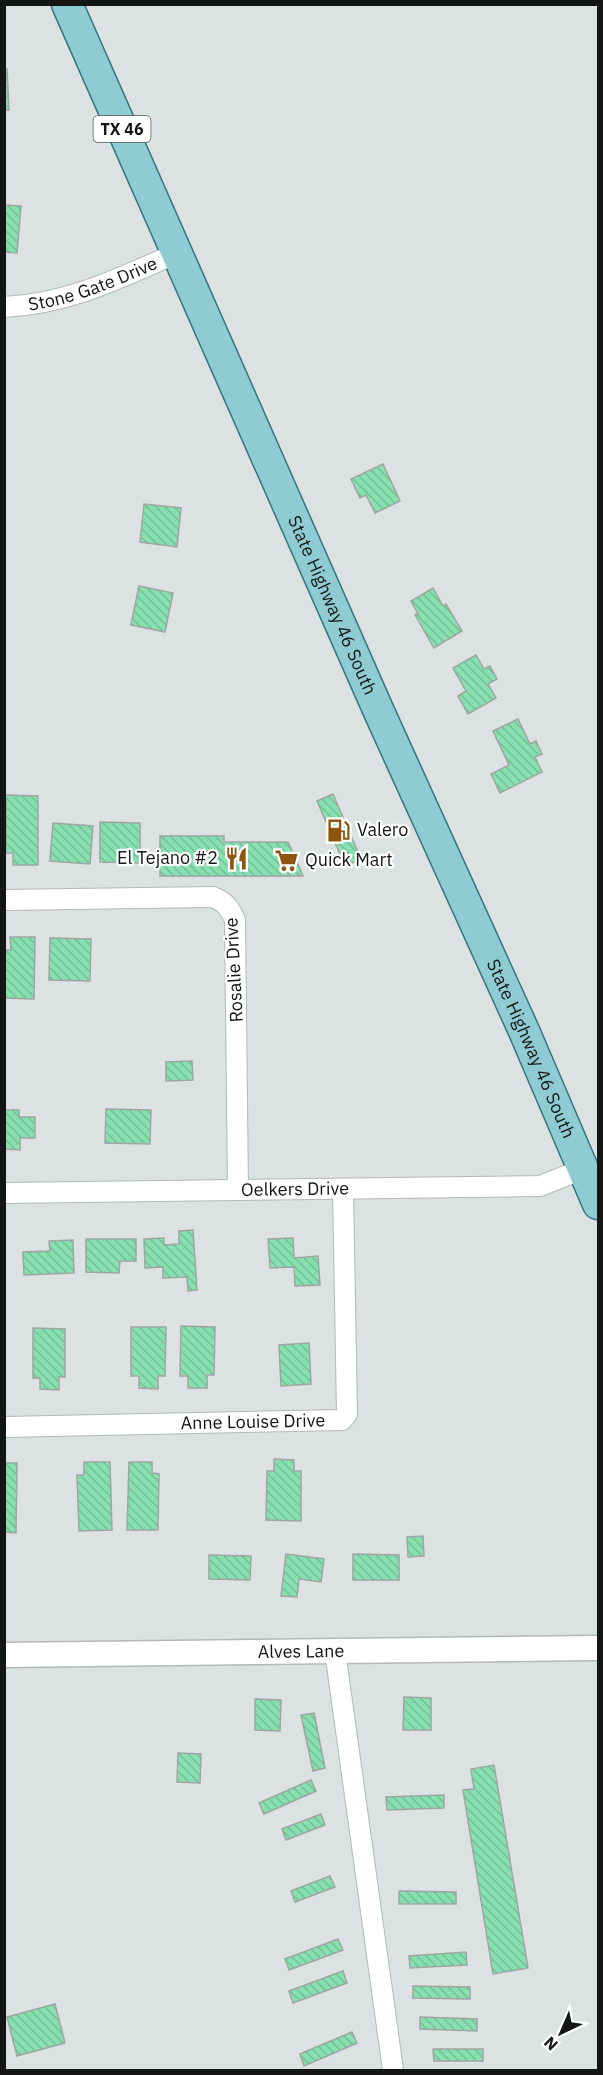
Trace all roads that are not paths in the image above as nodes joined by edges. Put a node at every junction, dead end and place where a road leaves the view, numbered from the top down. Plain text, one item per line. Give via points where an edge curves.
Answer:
1 (67, 4) edge
2 (177, 254) junction
3 (4, 307) edge
4 (4, 900) edge
5 (583, 1168) junction
6 (343, 1189) junction
7 (238, 1190) junction
8 (4, 1193) edge
9 (598, 1204) edge
10 (4, 1426) edge
11 (598, 1648) edge
12 (335, 1651) junction
13 (4, 1654) edge
14 (393, 2070) edge

1 - 2 main road, State Highway 46 South / TX 46
2 - 3 street, Stone Gate Drive via 70,297
2 - 5 main road, State Highway 46 South / TX 46
4 - 7 street, Rosalie Drive via 213,897 231,909 235,920
5 - 6 street, Oelkers Drive via 540,1186
5 - 9 main road, State Highway 46 South / TX 46
6 - 7 street, Oelkers Drive
6 - 10 street, Anne Louise Drive via 347,1414 342,1420
7 - 8 street, Oelkers Drive
11 - 12 street, Alves Lane
12 - 13 street, Alves Lane
12 - 14 street

